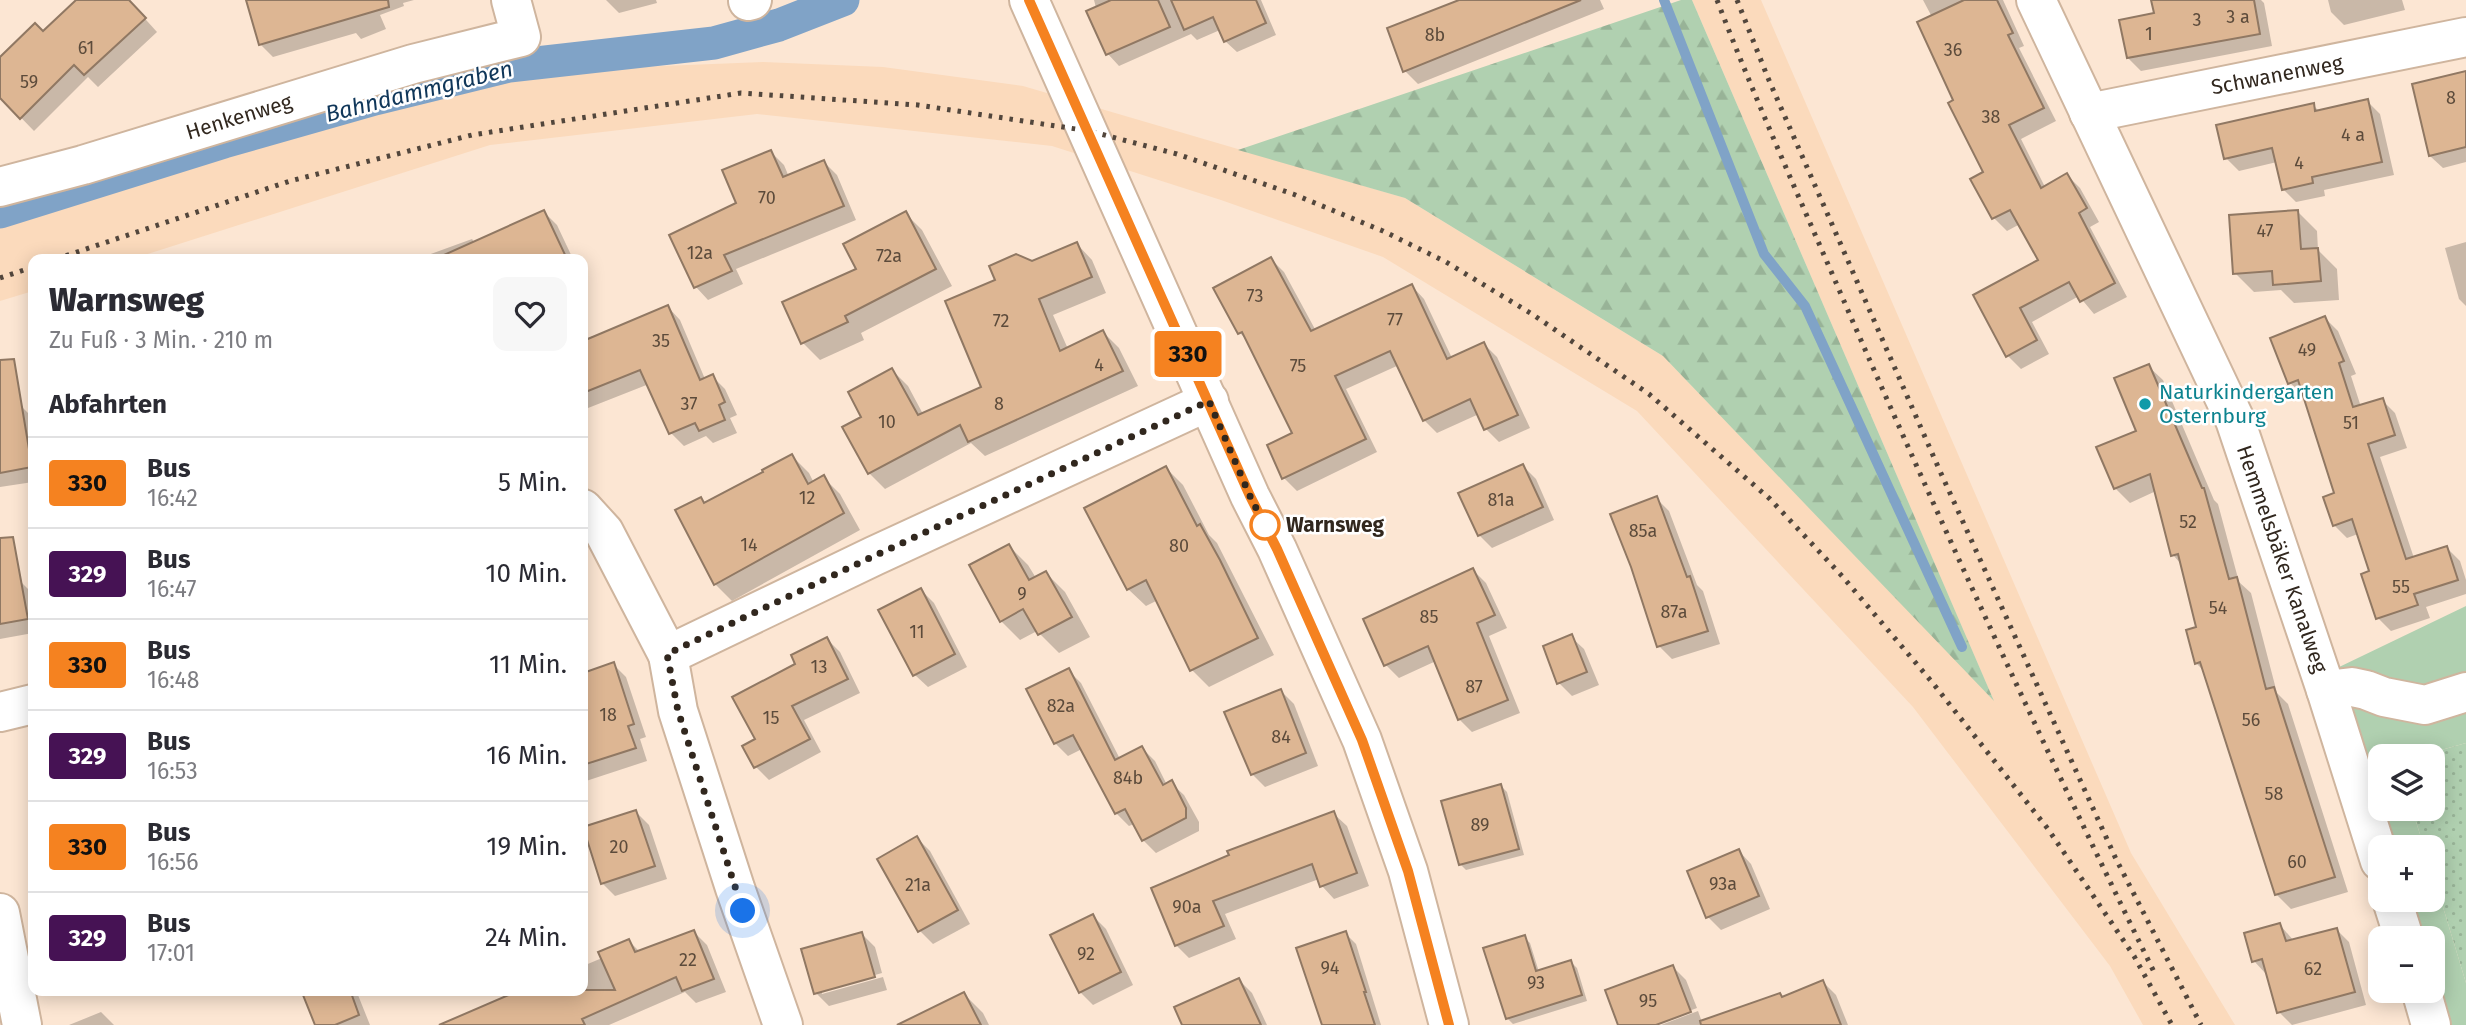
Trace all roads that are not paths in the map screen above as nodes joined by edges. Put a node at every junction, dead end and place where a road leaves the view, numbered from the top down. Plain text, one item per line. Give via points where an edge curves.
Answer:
1 (511, 0) edge
2 (1029, 0) edge
3 (2036, 0) edge
4 (2466, 37) edge
5 (2089, 113) junction
6 (0, 187) edge
7 (1209, 401) junction
8 (588, 514) edge
9 (667, 654) junction
10 (2326, 690) junction
11 (2466, 692) edge
12 (28, 705) edge
13 (0, 712) edge
14 (2372, 835) edge
15 (0, 913) edge
16 (2425, 1003) edge
17 (22, 1025) edge
18 (783, 1025) edge
19 (1449, 1025) edge
20 (2431, 1025) edge

1 - 6 street, Henkenweg via 521,37 413,64
2 - 7 street
3 - 5 street, Hemmelsbäker Kanalweg
4 - 5 street, Schwanenweg
5 - 10 street, Hemmelsbäker Kanalweg via 2235,420
7 - 9 street
7 - 19 street via 1362,740 1408,871
8 - 9 street via 604,532
9 - 18 street via 678,711
10 - 11 street via 2352,687 2425,705
10 - 14 street, Hemmelsbäker Kanalweg
12 - 13 street
15 - 17 street
16 - 20 street

